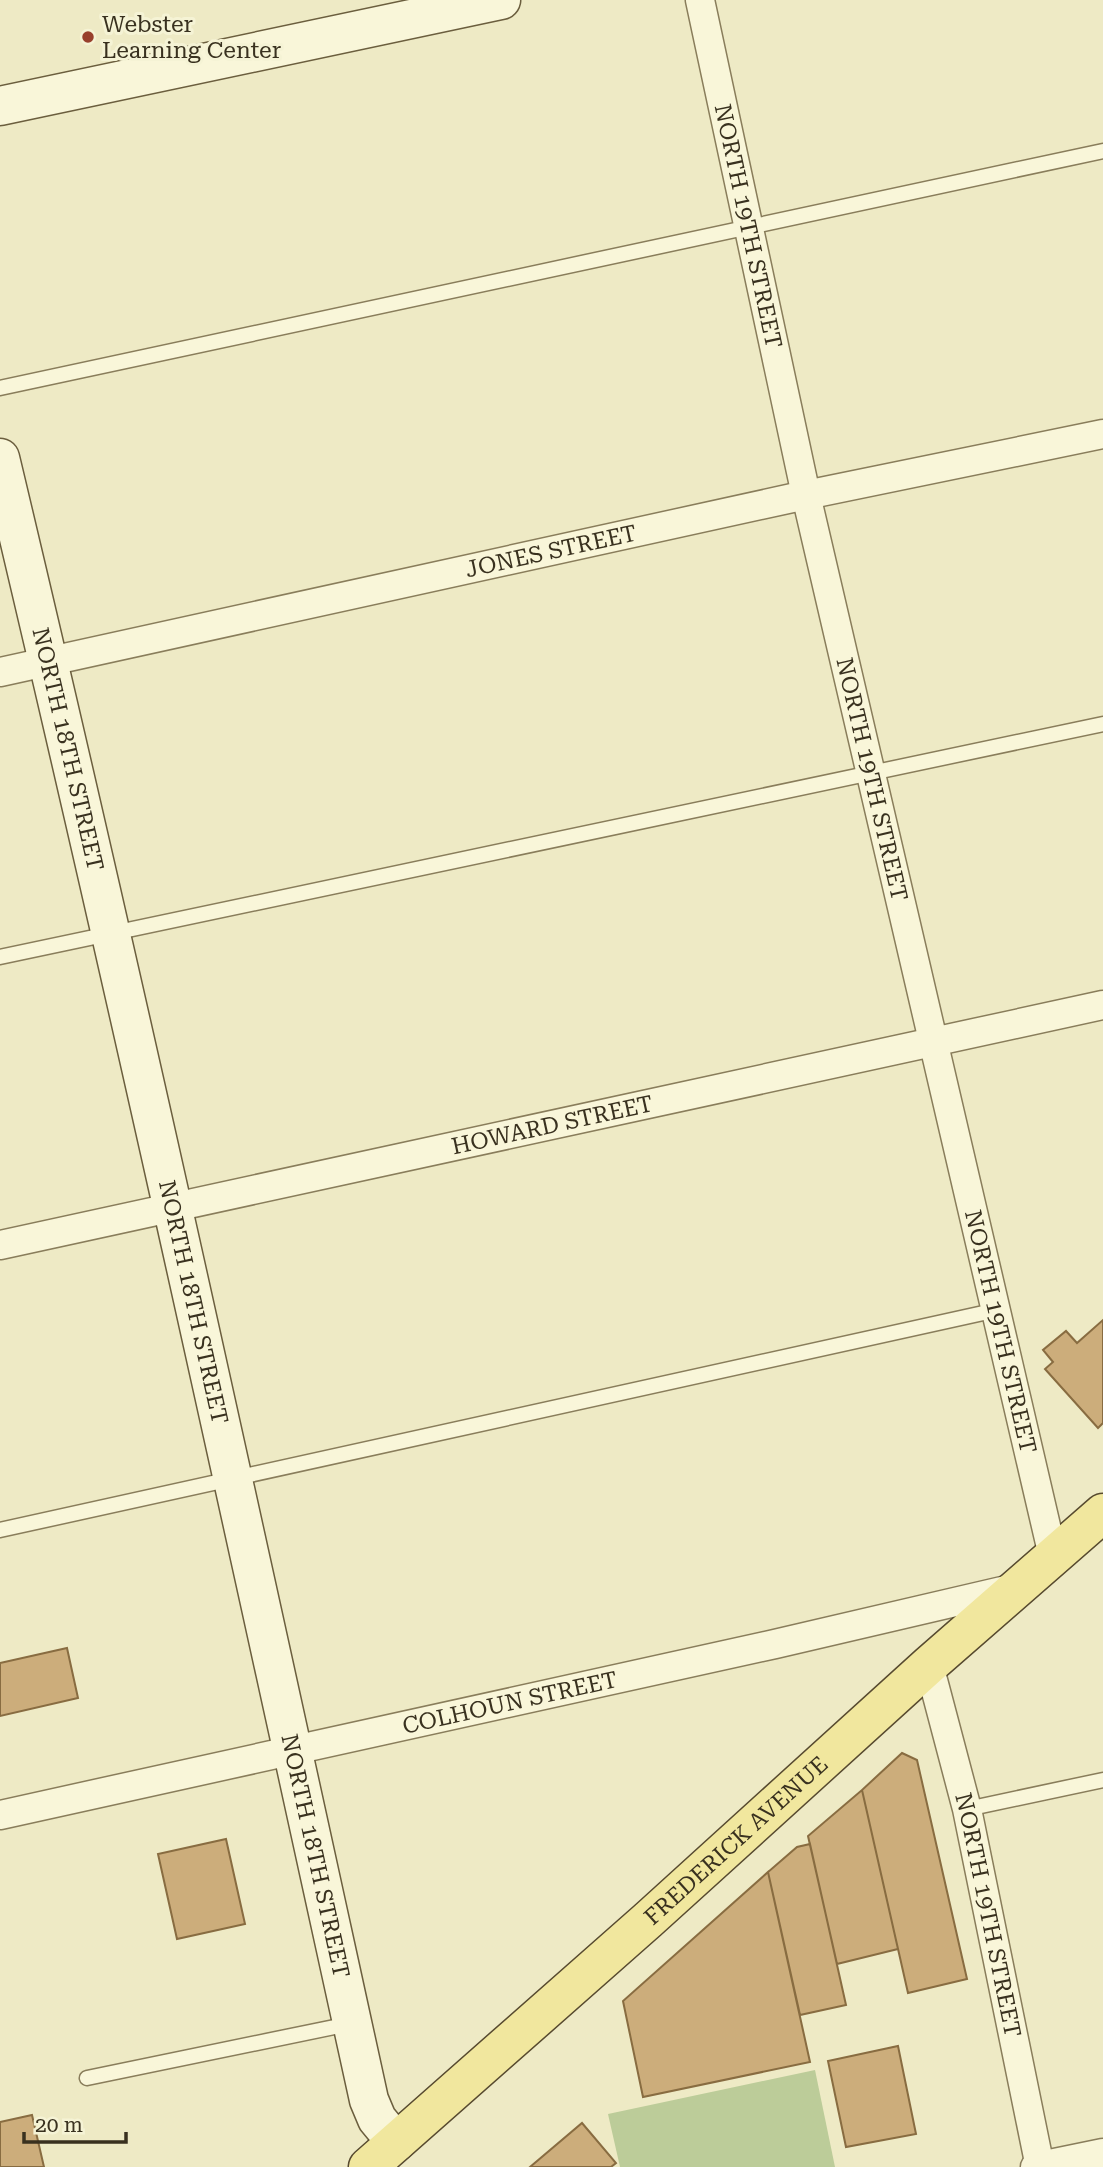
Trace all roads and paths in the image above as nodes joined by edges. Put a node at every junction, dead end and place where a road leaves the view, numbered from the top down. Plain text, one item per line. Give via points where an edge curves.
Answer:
1 (501, 0) edge
2 (700, 0) edge
3 (0, 106) edge
4 (1103, 151) edge
5 (748, 227) junction
6 (0, 388) edge
7 (1103, 434) edge
8 (0, 458) edge
9 (806, 495) junction
10 (49, 661) junction
11 (0, 672) edge
12 (1103, 724) edge
13 (872, 772) junction
14 (110, 934) junction
15 (0, 957) edge
16 (1103, 1004) edge
17 (933, 1042) junction
18 (172, 1208) junction
19 (0, 1245) edge
20 (997, 1310) junction
21 (233, 1478) junction
22 (1103, 1513) edge
23 (0, 1530) edge
24 (1053, 1556) junction
25 (1019, 1587) junction
26 (929, 1665) junction
27 (294, 1751) junction
28 (1103, 1780) edge
29 (967, 1809) junction
30 (0, 1815) edge
31 (352, 2024) junction
32 (87, 2078) dead end
33 (396, 2142) junction
34 (1103, 2153) edge
35 (368, 2167) edge
36 (1038, 2167) edge

1 - 3 street via 402,16
2 - 5 street, NORTH 19TH STREET
4 - 5 lane
5 - 6 lane
5 - 9 street, NORTH 19TH STREET
7 - 9 street, JONES STREET
8 - 10 street, NORTH 18TH STREET
9 - 10 street, JONES STREET
9 - 13 street, NORTH 19TH STREET
10 - 11 street, JONES STREET
10 - 14 street, NORTH 18TH STREET
12 - 13 lane
13 - 14 lane
13 - 17 street, NORTH 19TH STREET
14 - 15 lane
14 - 18 street, NORTH 18TH STREET
16 - 17 street, HOWARD STREET
17 - 18 street, HOWARD STREET
17 - 20 street, NORTH 19TH STREET
18 - 19 street, HOWARD STREET
18 - 21 street, NORTH 18TH STREET
20 - 21 lane
20 - 24 street, NORTH 19TH STREET
21 - 23 lane
21 - 27 street, NORTH 18TH STREET
22 - 24 main road, FREDERICK AVENUE
24 - 25 main road, FREDERICK AVENUE
25 - 26 main road, FREDERICK AVENUE
25 - 27 street, COLHOUN STREET
26 - 29 street, NORTH 19TH STREET
26 - 33 main road, FREDERICK AVENUE
27 - 30 street, COLHOUN STREET
27 - 31 street, NORTH 18TH STREET
28 - 29 lane
29 - 36 street, NORTH 19TH STREET
31 - 32 lane
31 - 33 street, NORTH 18TH STREET via 369,2100 377,2119
33 - 35 main road, FREDERICK AVENUE
34 - 36 street

